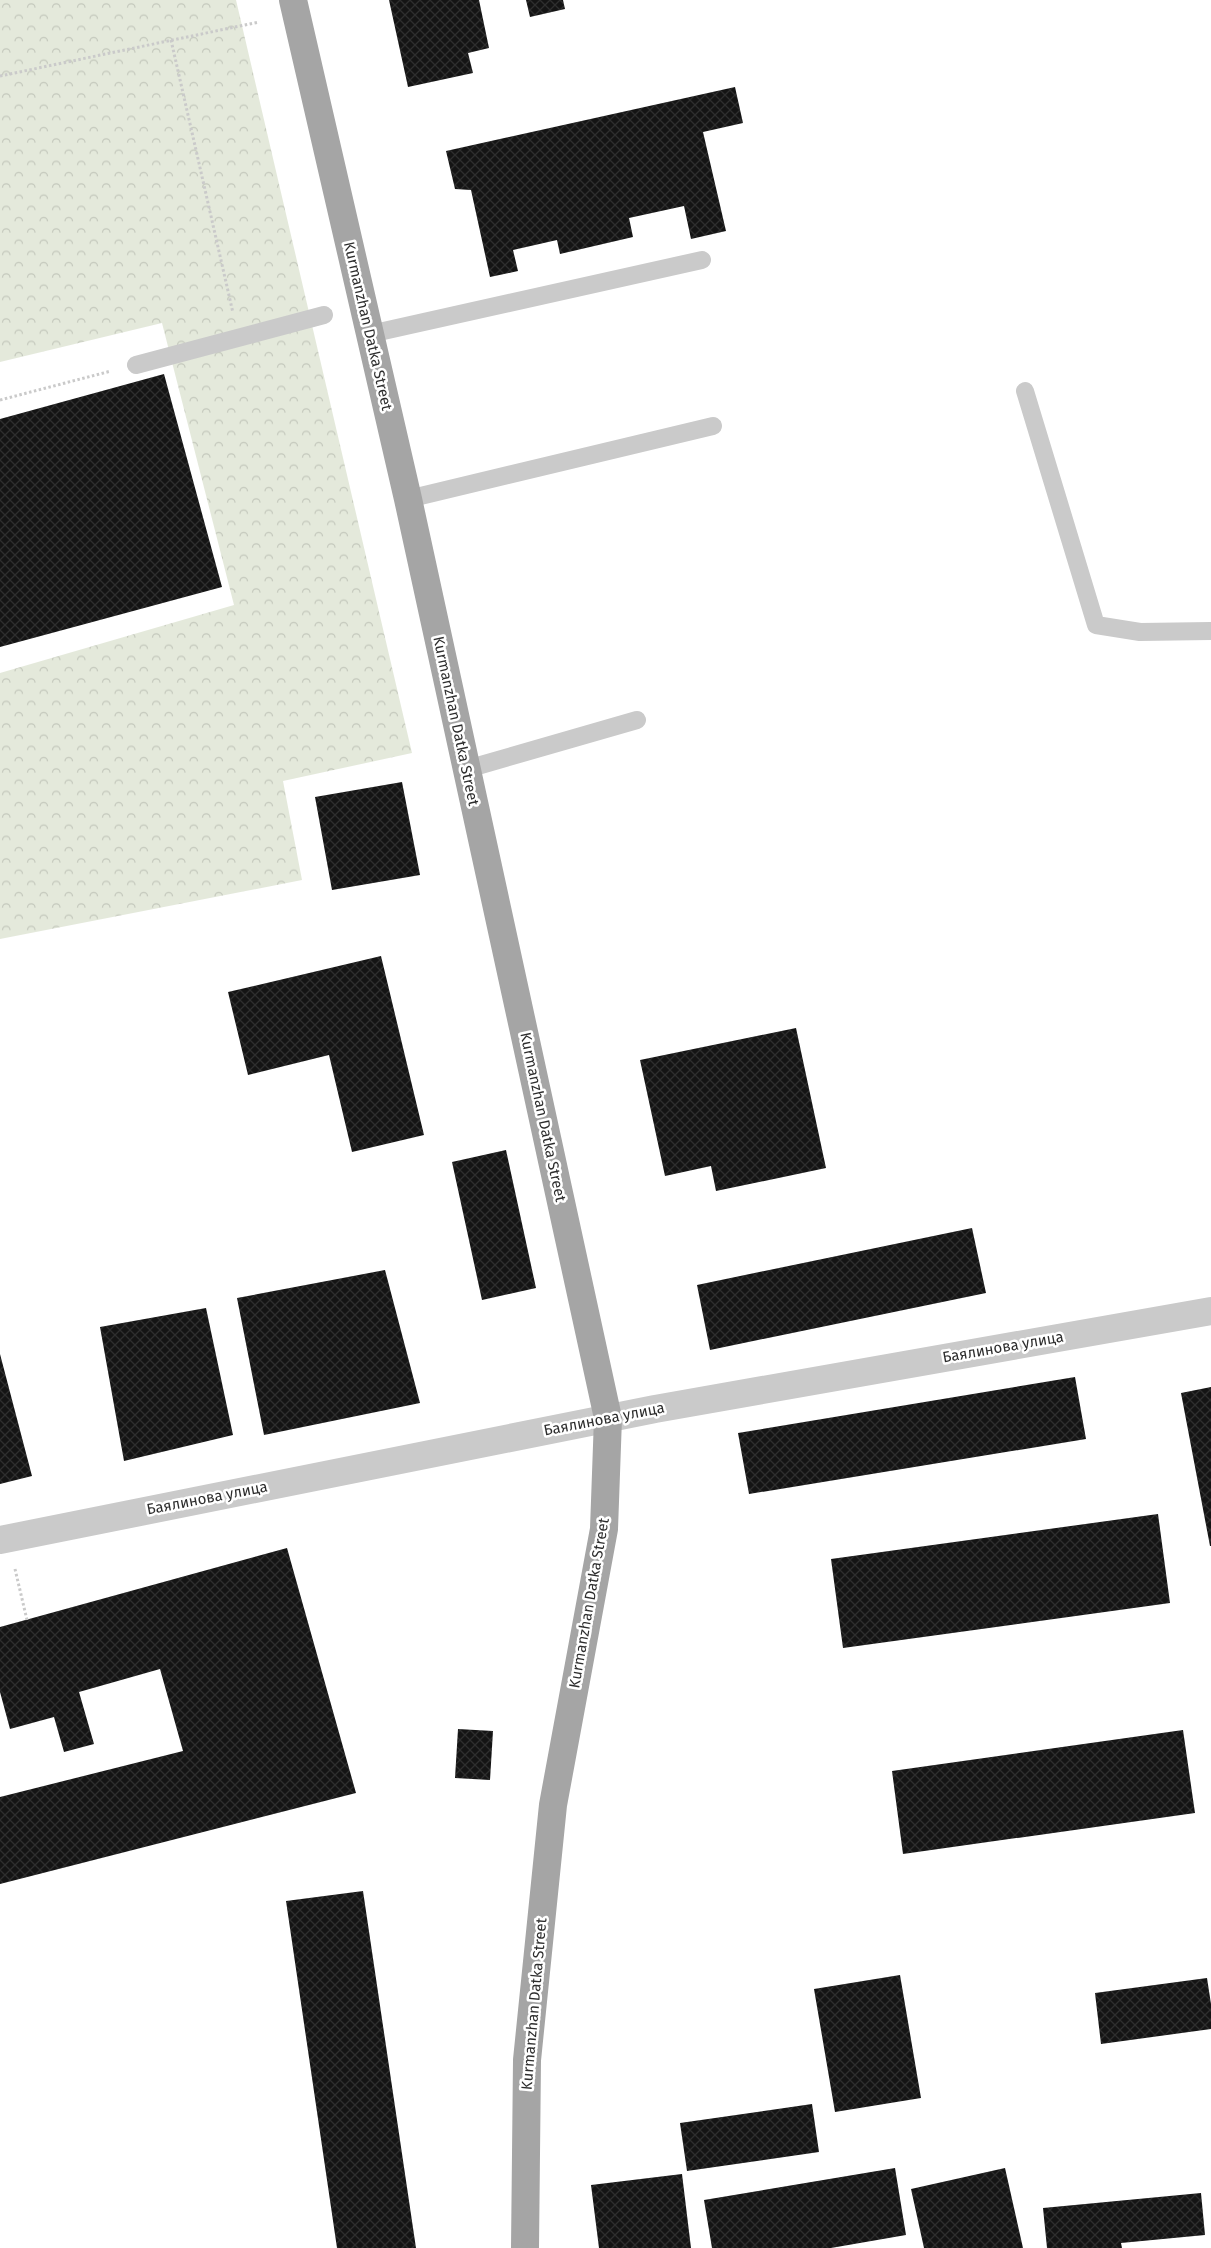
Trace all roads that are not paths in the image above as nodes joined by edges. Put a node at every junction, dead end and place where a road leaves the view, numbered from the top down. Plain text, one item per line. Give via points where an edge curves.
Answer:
1 (293, 0) edge
2 (702, 260) dead end
3 (324, 315) dead end
4 (370, 334) junction
5 (136, 365) road end
6 (1025, 391) dead end
7 (712, 426) dead end
8 (408, 499) junction
9 (1211, 631) edge
10 (638, 720) dead end
11 (467, 769) junction
12 (1211, 1310) edge
13 (608, 1418) junction
14 (4, 1539) edge
15 (525, 2248) edge

1 - 4 main road, Kurmanzhan Datka Street
2 - 4 lane
3 - 5 lane
4 - 8 main road, Kurmanzhan Datka Street
6 - 9 lane via 1096,625 1140,632
7 - 8 lane
8 - 11 main road, Kurmanzhan Datka Street
10 - 11 lane
11 - 13 main road, Kurmanzhan Datka Street
12 - 13 street, Баялинова улица
13 - 14 street, Баялинова улица
13 - 15 main road, Kurmanzhan Datka Street via 604,1529 553,1805 527,2060

